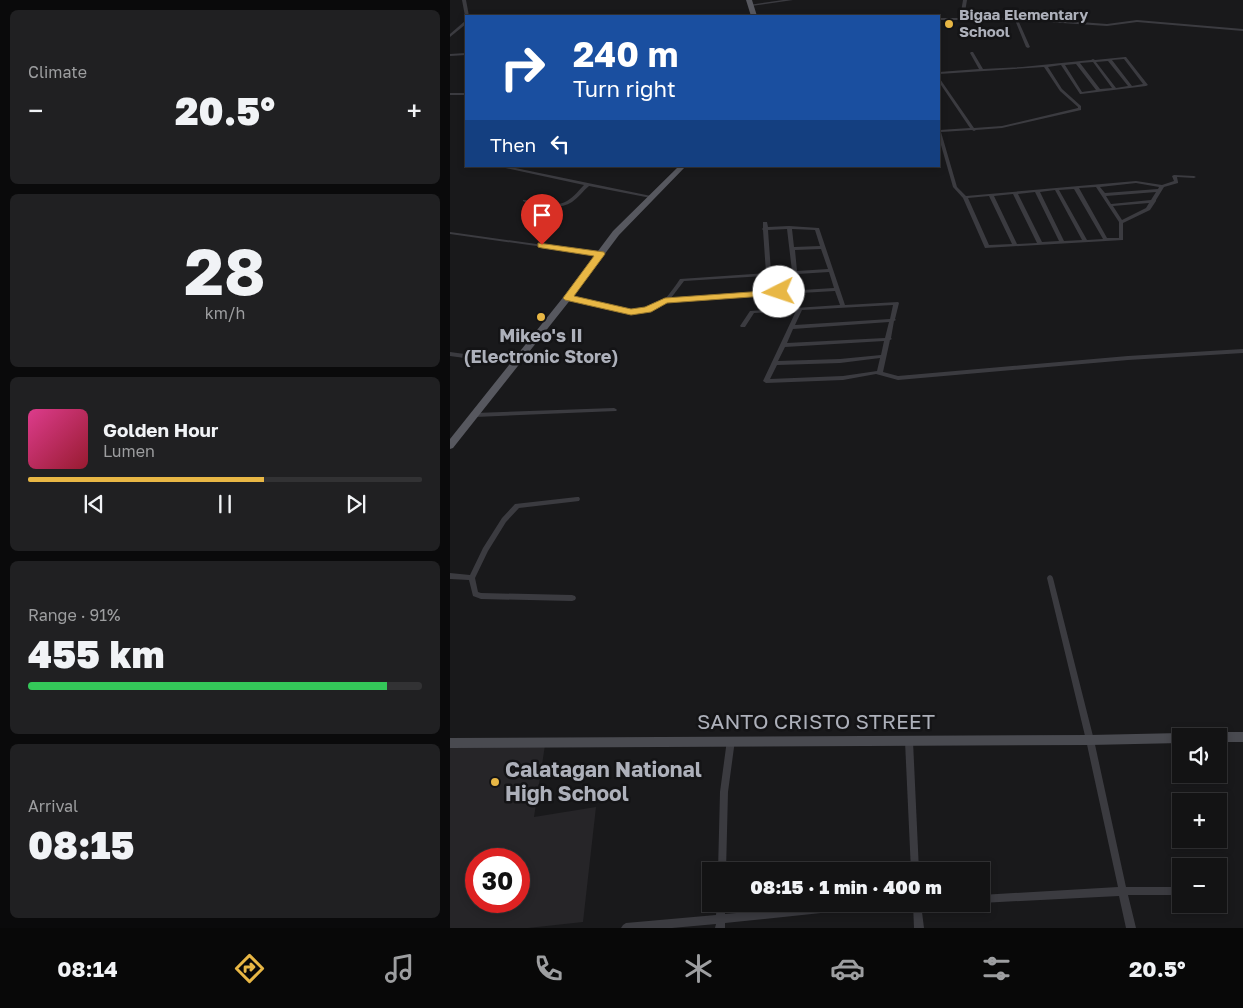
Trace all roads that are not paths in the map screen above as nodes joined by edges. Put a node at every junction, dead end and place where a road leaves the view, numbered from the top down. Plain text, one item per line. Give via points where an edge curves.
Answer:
1 (464, 0) edge
2 (790, 0) edge
3 (965, 0) edge
4 (750, 3) edge
5 (467, 15) edge
6 (754, 15) edge
7 (962, 18) junction
8 (940, 19) edge
9 (1016, 19) junction
10 (465, 23) edge
11 (1243, 30) edge
12 (450, 36) edge
13 (1028, 47) dead end
14 (972, 53) dead end
15 (465, 54) edge
16 (450, 55) edge
17 (1109, 59) junction
18 (1093, 60) junction
19 (1077, 62) junction
20 (1062, 64) junction
21 (1045, 66) junction
22 (981, 69) junction
23 (940, 72) edge
24 (940, 81) edge
25 (1131, 87) junction
26 (1114, 89) junction
27 (1099, 92) junction
28 (1081, 93) junction
29 (450, 94) edge
30 (465, 94) edge
31 (1066, 95) junction
32 (974, 130) junction
33 (940, 131) edge
34 (940, 134) edge
35 (503, 167) edge
36 (682, 167) edge
37 (1194, 177) dead end
38 (587, 185) junction
39 (1098, 186) junction
40 (1076, 188) junction
41 (1160, 188) junction
42 (1057, 190) junction
43 (1037, 191) junction
44 (1015, 193) junction
45 (1103, 194) junction
46 (991, 195) junction
47 (651, 197) junction
48 (965, 197) junction
49 (525, 201) dead end
50 (1154, 201) junction
51 (1111, 205) junction
52 (1121, 222) junction
53 (789, 227) junction
54 (450, 233) edge
55 (1106, 240) junction
56 (1086, 241) junction
57 (1062, 242) junction
58 (1040, 244) junction
59 (1015, 245) junction
60 (822, 247) junction
61 (792, 249) junction
62 (600, 254) junction
63 (830, 270) junction
64 (795, 272) junction
65 (769, 274) junction
66 (836, 288) junction
67 (568, 298) junction
68 (665, 300) junction
69 (843, 307) junction
70 (800, 309) junction
71 (893, 320) junction
72 (743, 326) dead end
73 (792, 327) junction
74 (889, 340) junction
75 (784, 345) junction
76 (1243, 351) edge
77 (450, 354) edge
78 (884, 356) junction
79 (516, 363) junction
80 (774, 363) junction
81 (878, 373) junction
82 (614, 410) dead end
83 (475, 414) junction
84 (450, 446) edge
85 (577, 499) dead end
86 (450, 576) edge
87 (472, 578) junction
88 (1050, 578) dead end
89 (572, 598) dead end
90 (1227, 737) edge
91 (1243, 737) edge
92 (1172, 738) edge
93 (731, 740) junction
94 (1090, 740) junction
95 (908, 741) junction
96 (450, 743) edge
97 (722, 862) edge
98 (915, 862) edge
99 (1124, 891) junction
100 (1172, 891) edge
101 (990, 898) edge
102 (825, 912) edge
103 (917, 912) edge
104 (720, 923) edge
105 (626, 928) edge
106 (919, 928) edge
107 (1131, 928) edge

1 - 5 street
2 - 4 street
3 - 7 street
4 - 6 main road
7 - 8 street
7 - 9 street
9 - 11 street via 1106,25 1138,21
9 - 13 street
10 - 12 street
14 - 22 street
15 - 16 street
17 - 18 street
17 - 25 street
17 - 25 street via 1125,58 1146,84
18 - 19 street
18 - 26 street
19 - 20 street
19 - 27 street
20 - 21 street
20 - 28 street
21 - 22 street
21 - 31 street
22 - 23 street
24 - 32 street
25 - 26 street
26 - 27 street
27 - 28 street
28 - 31 street
29 - 30 street
31 - 32 street via 1080,109
32 - 33 street
34 - 48 street via 955,187
35 - 38 street
36 - 47 main road
37 - 41 street via 1174,176 1176,182
38 - 47 street
38 - 49 street via 564,204 552,206
39 - 40 street
39 - 41 street via 1136,182
39 - 45 street
40 - 42 street
40 - 55 street
41 - 45 street
41 - 50 street
42 - 43 street
42 - 56 street
43 - 44 street
43 - 57 street
44 - 46 street
44 - 58 street
45 - 51 street
46 - 48 street
46 - 59 street
47 - 62 main road
48 - 59 street via 987,247
50 - 51 street
50 - 52 street via 1148,209
51 - 52 street
52 - 55 street via 1121,239
53 - 60 street via 817,229
53 - 61 street
53 - 65 street via 765,226
54 - 62 street
55 - 56 street
56 - 57 street
57 - 58 street
58 - 59 street
60 - 61 street
60 - 63 street
61 - 64 street
62 - 67 main road
63 - 64 street
63 - 66 street
64 - 65 street
65 - 68 street via 682,280
66 - 68 street
66 - 69 street
67 - 68 street via 631,312 647,310
67 - 79 main road
69 - 70 street
69 - 71 street via 896,303
70 - 72 street via 752,312
70 - 73 street
71 - 73 street
71 - 74 street
73 - 75 street
74 - 75 street
74 - 78 street
75 - 80 street
76 - 81 street via 898,378
77 - 79 street
78 - 80 street
78 - 81 street
79 - 83 main road
80 - 81 street via 766,381
82 - 83 street
83 - 84 main road
85 - 87 street via 517,506 485,550
86 - 87 street
87 - 89 street via 475,594 481,596
88 - 94 street
90 - 91 street
92 - 94 street, SANTO CRISTO STREET
93 - 95 street, SANTO CRISTO STREET
93 - 96 street, SANTO CRISTO STREET
93 - 97 street via 724,792
94 - 95 street, SANTO CRISTO STREET
94 - 99 street
95 - 98 street
99 - 100 street
99 - 101 street
99 - 107 street
102 - 104 street
103 - 106 street
104 - 105 street

